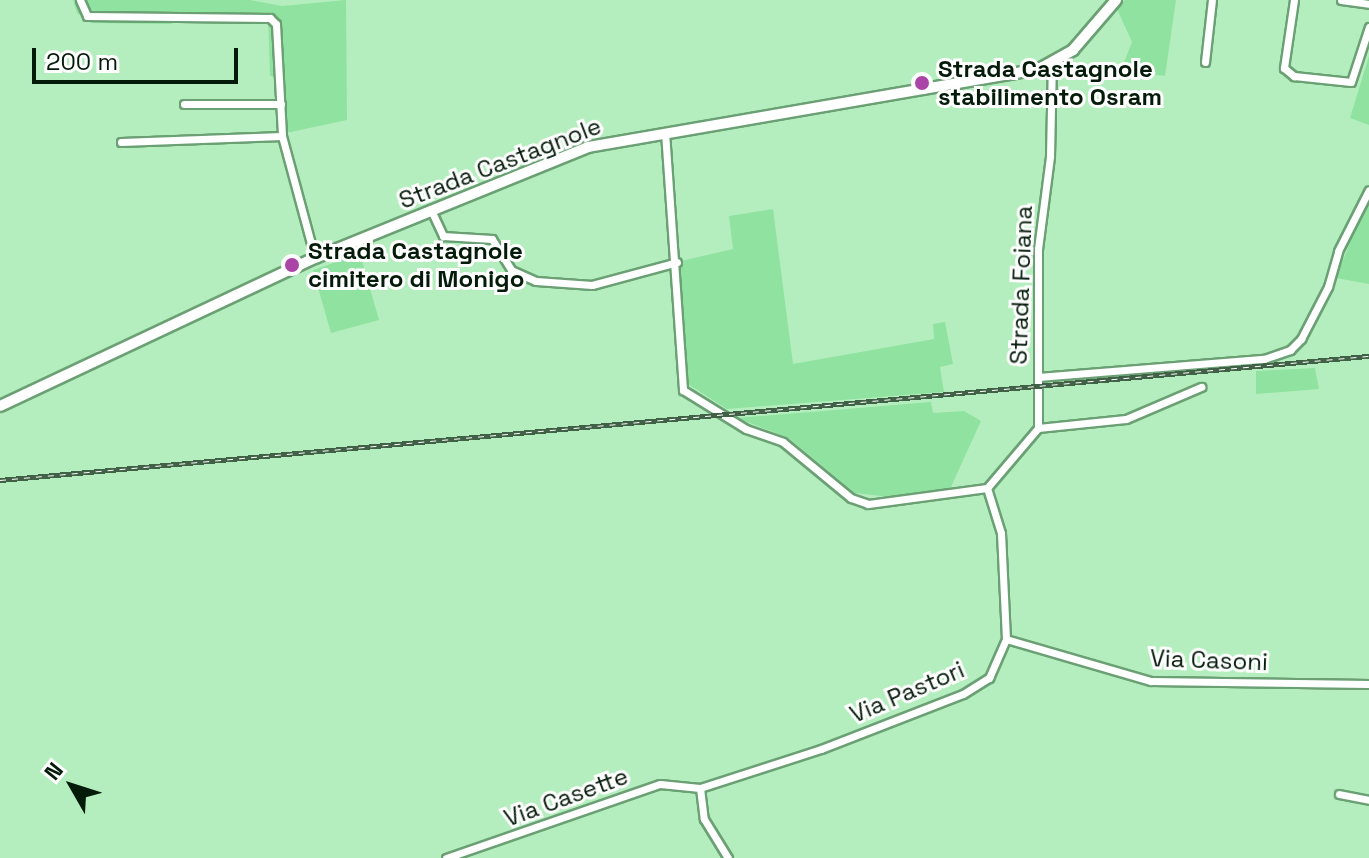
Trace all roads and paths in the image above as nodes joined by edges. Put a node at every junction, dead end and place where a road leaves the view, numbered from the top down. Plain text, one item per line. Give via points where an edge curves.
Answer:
1 (80, 0) edge
2 (1116, 0) edge
3 (1212, 0) edge
4 (1294, 0) edge
5 (1341, 0) edge
6 (1369, 4) edge
7 (1369, 27) edge
8 (1205, 62) dead end
9 (1052, 64) junction
10 (184, 104) dead end
11 (281, 104) junction
12 (665, 132) junction
13 (282, 136) junction
14 (121, 142) dead end
15 (1369, 190) edge
16 (430, 209) junction
17 (315, 258) junction
18 (677, 262) junction
19 (1038, 377) junction
20 (1201, 387) dead end
21 (0, 406) edge
22 (1038, 428) junction
23 (987, 488) junction
24 (1006, 639) junction
25 (1369, 684) edge
26 (700, 788) junction
27 (1339, 794) dead end
28 (1369, 800) edge
29 (446, 858) edge
30 (728, 858) edge

1 - 11 street via 87,16 270,18 278,32
2 - 9 main road, Strada Castagnole via 1073,50
3 - 8 street
4 - 7 street via 1287,74 1351,82
5 - 6 street
9 - 12 main road, Strada Castagnole
9 - 19 street, Strada Foiana via 1050,156 1038,249
10 - 11 street
11 - 13 street
12 - 16 main road, Strada Castagnole via 588,147
12 - 18 street
13 - 14 street
13 - 17 street
15 - 19 street via 1341,243 1328,287 1290,350 1264,359
16 - 17 main road, Strada Castagnole
16 - 18 street via 443,236 492,239 514,272 536,281 592,285
17 - 21 main road, Strada Castagnole
18 - 23 street via 679,383 689,395 746,429 783,442 851,498 868,504
19 - 22 street, Strada Foiana
20 - 22 street via 1126,419
22 - 23 street
23 - 24 street, Via Pastori via 1001,533
24 - 25 street, Via Casoni via 1151,681
24 - 26 street, Via Pastori via 989,678 963,694
26 - 29 street, Via Casette via 660,784
26 - 30 street via 704,819
27 - 28 street

